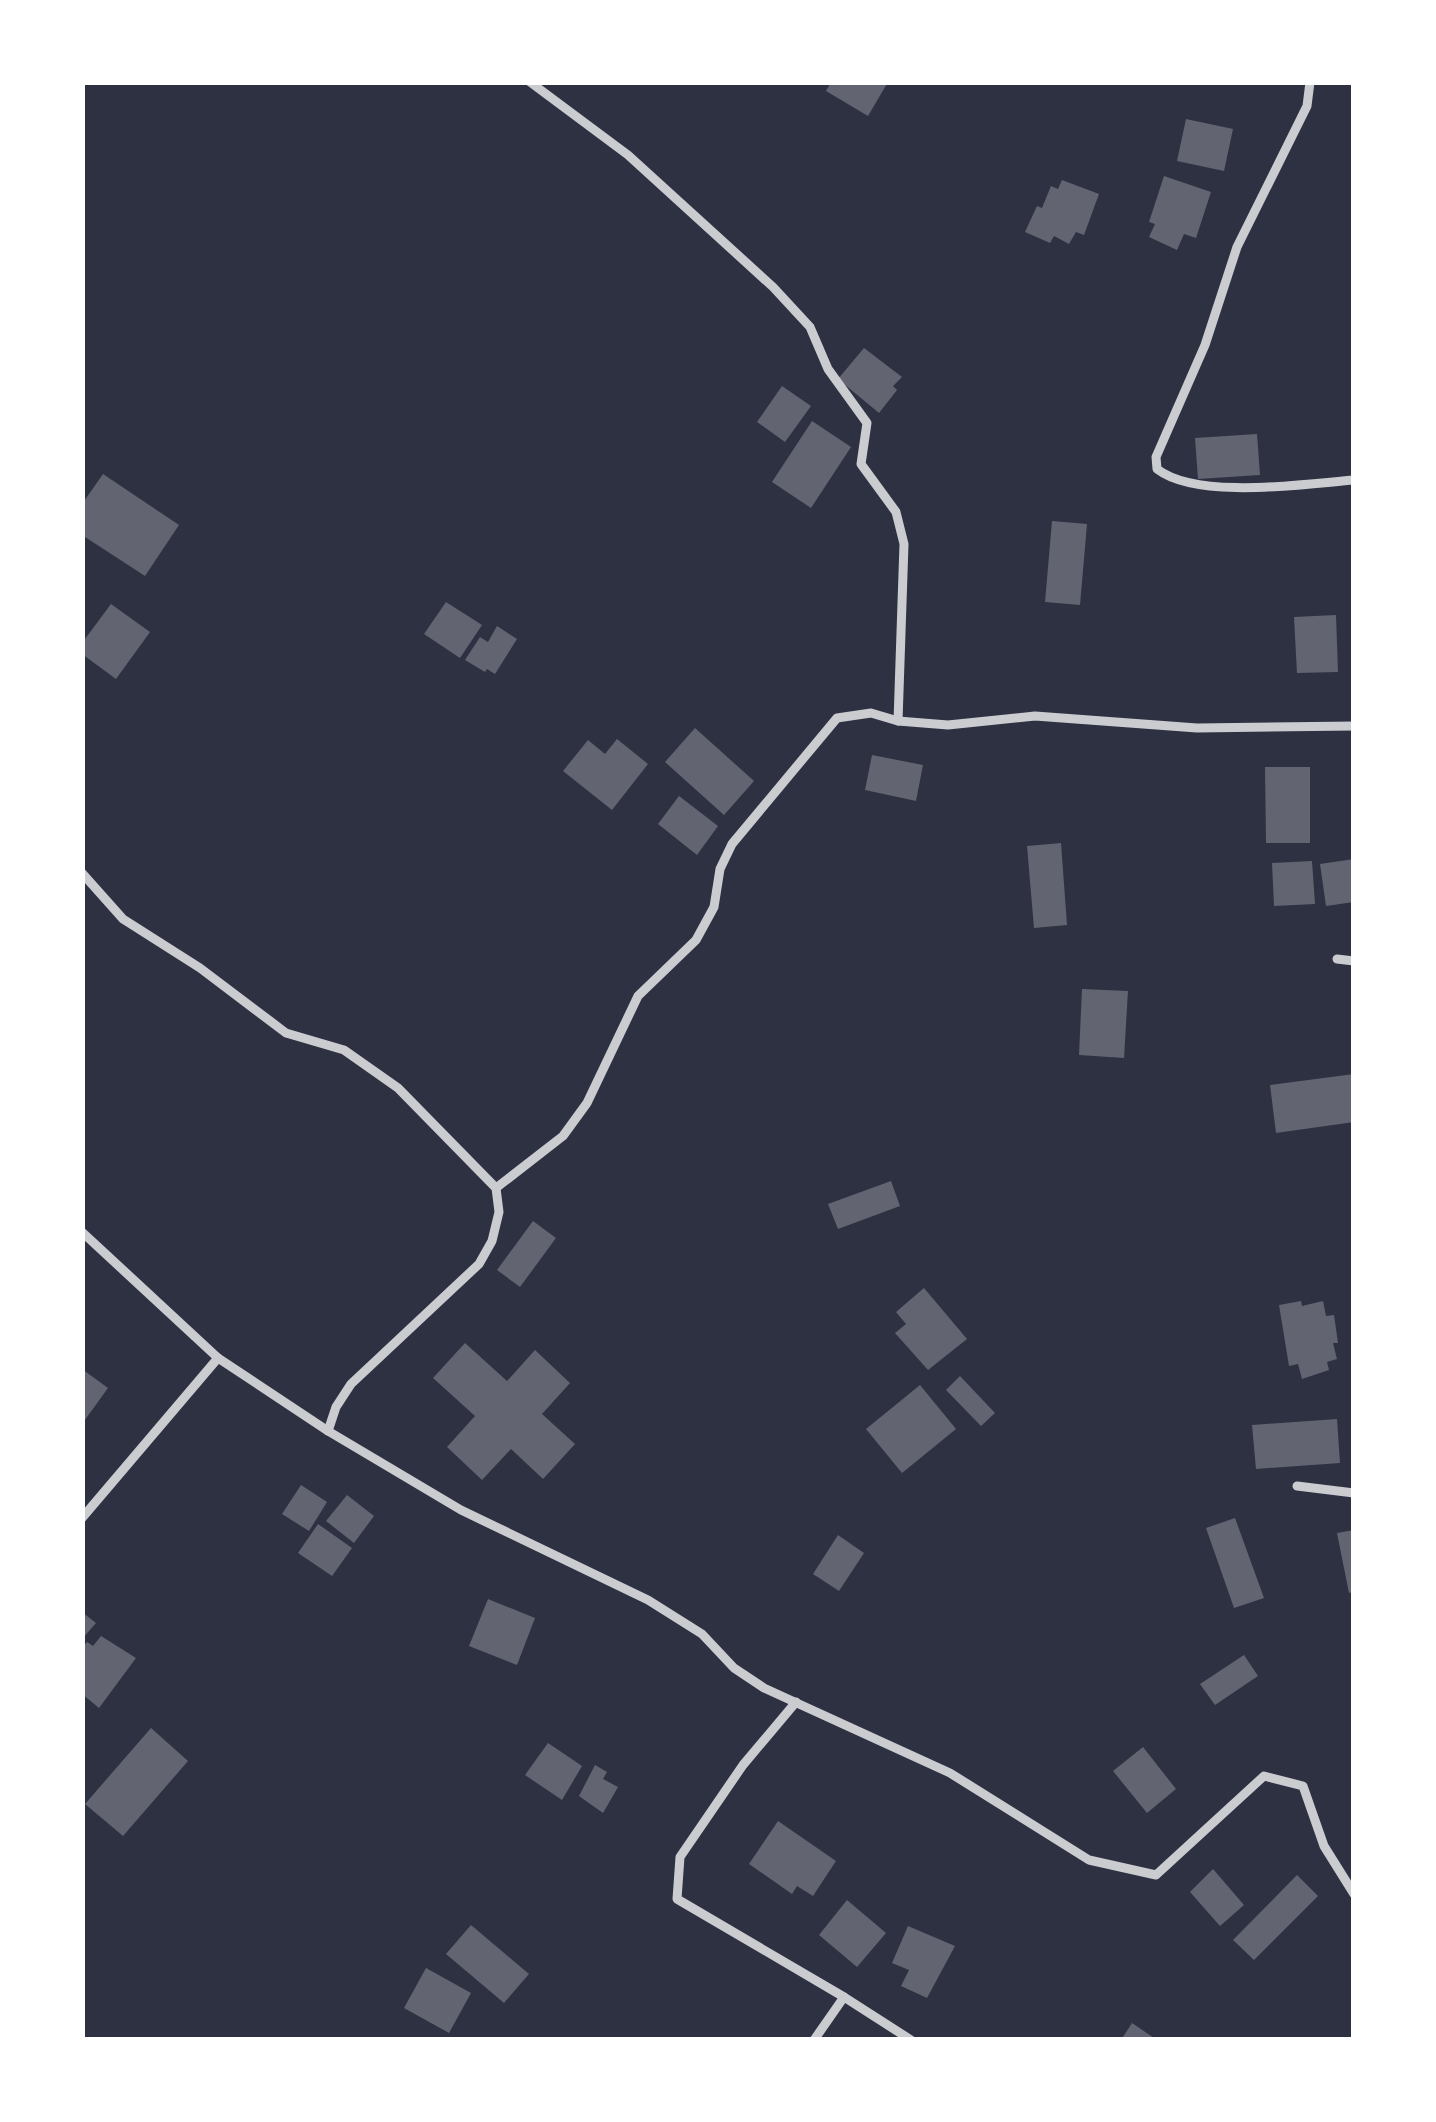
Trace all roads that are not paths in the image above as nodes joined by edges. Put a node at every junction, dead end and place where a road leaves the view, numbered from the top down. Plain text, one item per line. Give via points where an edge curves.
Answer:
1 (530, 82) edge
2 (1310, 82) edge
3 (1354, 480) edge
4 (898, 721) junction
5 (1354, 726) edge
6 (82, 873) edge
7 (1337, 959) dead end
8 (1354, 962) edge
9 (496, 1188) junction
10 (82, 1232) edge
11 (218, 1358) junction
12 (328, 1431) junction
13 (1297, 1486) dead end
14 (1354, 1493) edge
15 (82, 1518) edge
16 (796, 1702) junction
17 (1354, 1894) edge
18 (844, 1997) junction
19 (814, 2040) edge
20 (911, 2040) edge

1 - 4 street via 628,155 773,286 810,327 828,369 867,423 861,464 896,512 904,544
2 - 3 street via 1307,106 1237,248 1205,345 1156,457 1158,469 1173,480 1250,487
4 - 5 street via 948,725 1034,716 1196,728
4 - 9 street via 871,714 837,718 804,753 732,844 714,907 696,940 638,996 587,1104 563,1136
6 - 9 street via 124,919 286,1033 344,1050 398,1088
7 - 8 street
9 - 12 street via 499,1212 479,1264 352,1384
10 - 11 street
11 - 12 street
11 - 15 street
12 - 16 street via 461,1510 648,1600 702,1634 734,1668
13 - 14 street
16 - 17 street via 950,1772 1089,1860 1124,1870 1156,1875 1264,1776 1303,1786 1324,1846
16 - 18 street via 680,1856 678,1900
18 - 19 street
18 - 20 street

